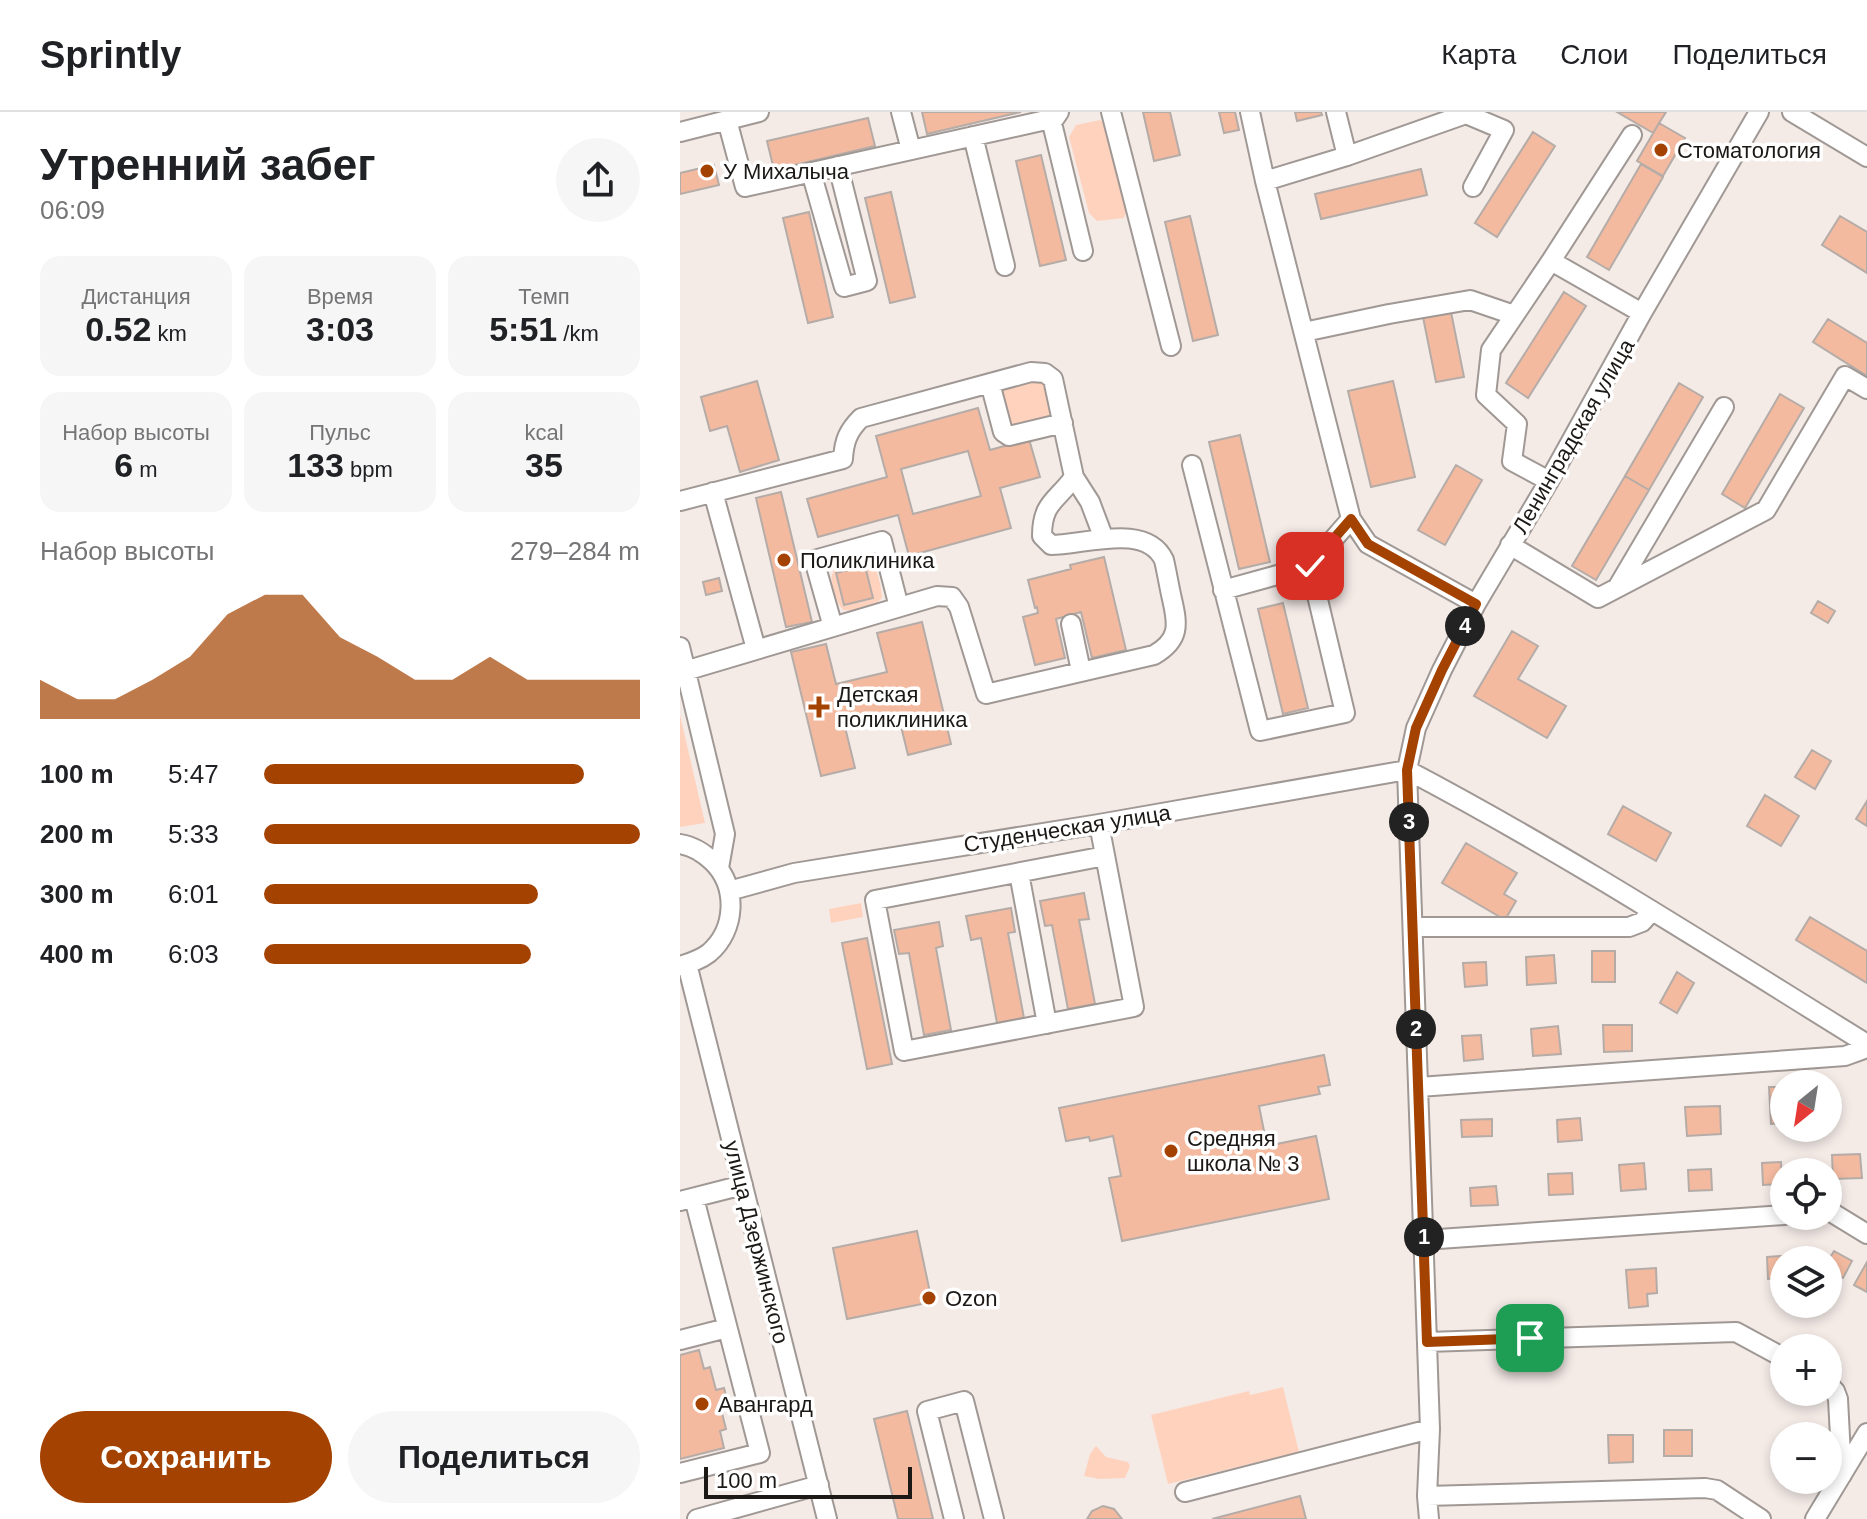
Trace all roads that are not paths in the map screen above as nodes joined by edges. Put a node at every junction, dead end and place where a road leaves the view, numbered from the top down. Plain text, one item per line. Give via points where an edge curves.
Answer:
1 (759, 112) edge
2 (901, 112) edge
3 (1111, 112) edge
4 (1250, 112) edge
5 (1336, 112) edge
6 (1759, 112) edge
7 (1792, 112) edge
8 (1055, 115) edge
9 (727, 120) junction
10 (680, 132) edge
11 (1632, 135) dead end
12 (973, 136) junction
13 (911, 150) junction
14 (1347, 156) junction
15 (1867, 157) edge
16 (838, 166) junction
17 (811, 172) junction
18 (1265, 181) junction
19 (1473, 187) dead end
20 (1083, 251) dead end
21 (1551, 261) junction
22 (1005, 266) dead end
23 (1642, 313) junction
24 (1514, 315) junction
25 (1304, 332) junction
26 (1171, 346) dead end
27 (990, 383) junction
28 (1867, 389) edge
29 (1724, 407) dead end
30 (1063, 423) junction
31 (1192, 465) dead end
32 (1074, 477) junction
33 (1549, 481) junction
34 (713, 492) junction
35 (680, 501) edge
36 (1351, 519) junction
37 (1104, 539) junction
38 (1510, 545) junction
39 (1310, 566) junction
40 (1617, 588) junction
41 (1223, 590) junction
42 (1476, 604) junction
43 (899, 607) junction
44 (1071, 624) dead end
45 (833, 627) junction
46 (680, 647) edge
47 (756, 649) junction
48 (685, 671) junction
49 (1081, 671) junction
50 (1407, 770) junction
51 (1099, 824) junction
52 (680, 844) edge
53 (1105, 856) junction
54 (719, 868) junction
55 (1019, 873) junction
56 (729, 891) junction
57 (1652, 911) junction
58 (1413, 927) junction
59 (683, 965) edge
60 (1047, 1024) junction
61 (1867, 1046) edge
62 (1419, 1087) junction
63 (743, 1185) junction
64 (687, 1199) edge
65 (1770, 1216) edge
66 (1842, 1219) edge
67 (1867, 1234) edge
68 (1424, 1240) junction
69 (727, 1328) junction
70 (680, 1340) edge
71 (1427, 1342) junction
72 (1770, 1350) edge
73 (1430, 1429) junction
74 (1867, 1433) edge
75 (680, 1473) edge
76 (1842, 1475) edge
77 (819, 1485) junction
78 (1185, 1492) dead end
79 (1830, 1494) edge
80 (1427, 1496) junction
81 (697, 1519) edge
82 (827, 1519) edge
83 (954, 1519) edge
84 (994, 1519) edge
85 (1429, 1519) edge
86 (1761, 1519) edge
87 (1815, 1519) edge

1 - 9 street
2 - 13 street
3 - 26 street
4 - 18 street
5 - 14 street
6 - 23 street, Ленинградская улица
7 - 15 street
8 - 12 street
8 - 20 street
9 - 10 street
9 - 17 street via 745,187
11 - 21 street
12 - 13 street
12 - 22 street
13 - 16 street
14 - 18 street
14 - 19 street via 1466,114 1504,130
16 - 17 street
16 - 17 street via 867,281 844,287
18 - 25 street
21 - 23 street
21 - 24 street
23 - 33 street, Ленинградская улица
24 - 25 street via 1470,300
24 - 33 street via 1491,350 1486,395 1517,424 1512,461
25 - 36 street
27 - 30 street via 1045,373 1053,379
27 - 30 street via 1003,432 1009,436
27 - 34 street via 861,418 849,431 843,459
28 - 40 street via 1845,376 1766,510
29 - 40 street
30 - 32 street
31 - 41 street
32 - 37 street
32 - 37 street via 1045,510 1042,536 1051,545
33 - 38 street, Ленинградская улица
34 - 35 street
34 - 47 street
36 - 39 street
36 - 42 street via 1368,544
37 - 49 street via 1140,540 1159,550 1178,623 1167,647 1154,655
38 - 40 street via 1598,598
38 - 42 street, Ленинградская улица
39 - 41 street
39 - 41 street via 1345,713 1260,731
42 - 50 street, Ленинградская улица via 1416,728
43 - 45 street
43 - 45 street via 882,541 814,560
43 - 49 street via 952,597 986,694
44 - 49 street
45 - 47 street
46 - 48 street
47 - 48 street
48 - 54 street via 725,834
50 - 51 street, Студенческая улица
50 - 57 street
50 - 58 street, Ленинградская улица
51 - 53 street
51 - 56 street, Студенческая улица via 794,873
52 - 54 street via 704,854
53 - 55 street
53 - 60 street via 1134,1007
54 - 56 street
55 - 60 street
55 - 60 street via 875,900 904,1051
56 - 59 street via 730,915 720,941 699,960
57 - 58 street via 1629,927
57 - 61 street
58 - 62 street, Ленинградская улица
59 - 63 street, улица Дзержинского
61 - 62 street via 1845,1056
62 - 68 street, Ленинградская улица
63 - 64 street
63 - 77 street, улица Дзержинского
64 - 69 street
65 - 68 street
66 - 67 street
68 - 71 street, Ленинградская улица
69 - 70 street
69 - 75 street via 760,1453
71 - 72 street via 1736,1332
71 - 73 street, Ленинградская улица
73 - 78 street
73 - 80 street, Ленинградская улица
74 - 76 street
77 - 81 street
77 - 82 street, улица Дзержинского
79 - 87 street
80 - 85 street, Ленинградская улица
80 - 86 street via 1705,1488 1717,1490
83 - 84 street via 927,1411 964,1401

